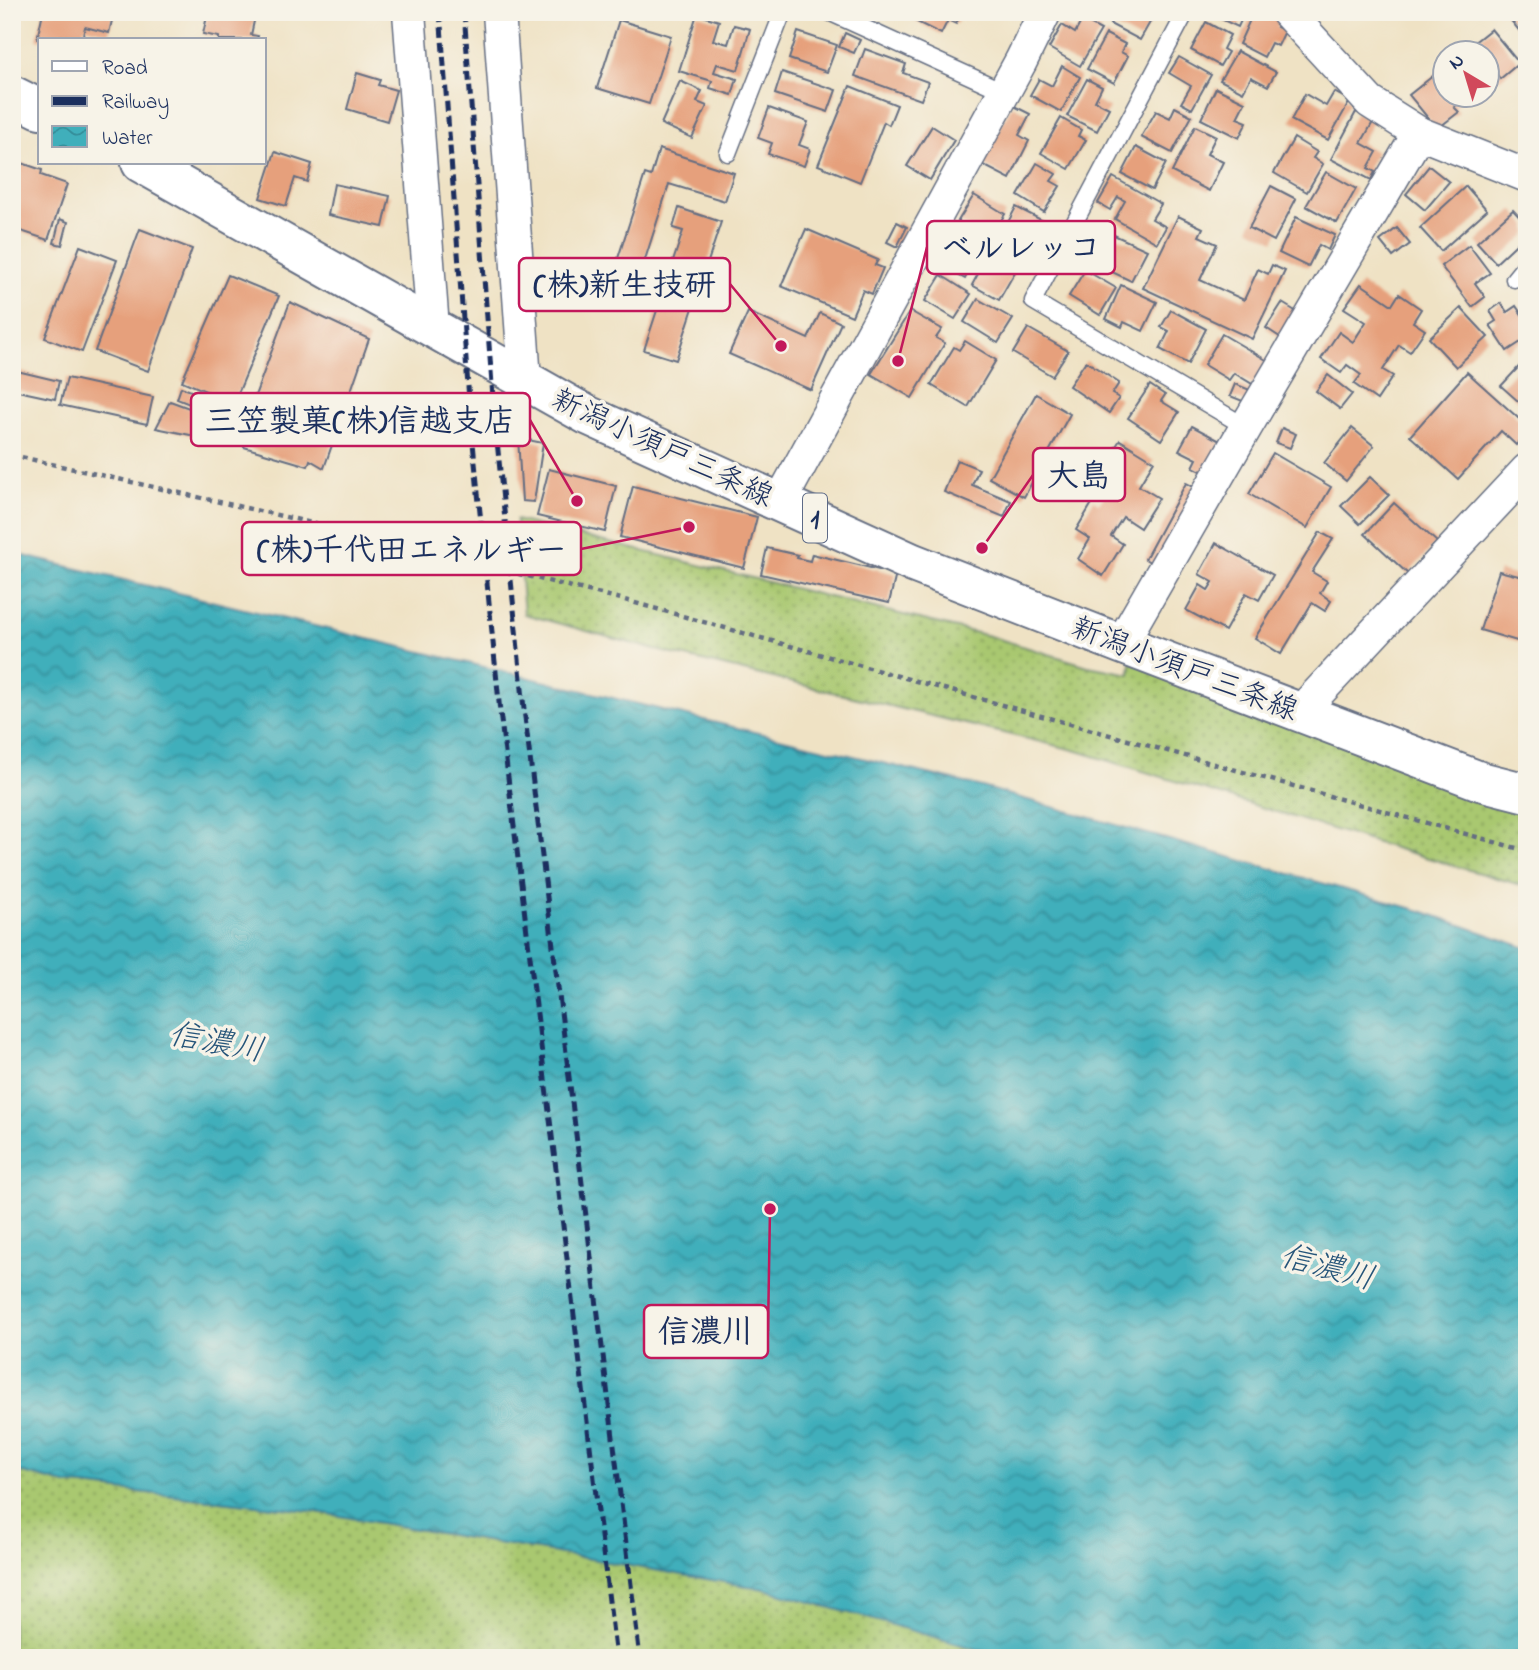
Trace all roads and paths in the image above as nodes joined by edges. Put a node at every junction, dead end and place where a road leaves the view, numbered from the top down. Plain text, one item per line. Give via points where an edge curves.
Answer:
1 (409, 12) edge
2 (499, 12) edge
3 (783, 12) edge
4 (829, 12) edge
5 (1045, 12) edge
6 (1186, 12) edge
7 (1287, 12) edge
8 (1005, 92) junction
9 (12, 94) edge
10 (38, 107) edge
11 (1419, 133) junction
12 (728, 153) dead end
13 (143, 164) edge
14 (1527, 176) edge
15 (1527, 263) edge
16 (1514, 279) dead end
17 (433, 328) junction
18 (524, 380) junction
19 (1246, 427) junction
20 (12, 455) edge
21 (1527, 470) edge
22 (780, 502) junction
23 (1121, 644) junction
24 (1300, 712) junction
25 (1527, 793) edge
26 (1527, 851) edge

1 - 17 street
2 - 18 street
3 - 12 lane
4 - 8 lane
5 - 8 street
6 - 19 lane via 1034,301
7 - 11 street via 1370,102
8 - 22 street
9 - 10 main road
11 - 14 street
11 - 19 street
13 - 17 main road, 新潟小須戸三条線 / 1
15 - 16 lane
17 - 18 main road, 新潟小須戸三条線 / 1
18 - 22 main road, 新潟小須戸三条線 / 1 via 587,415
19 - 23 street
20 - 26 path via 621,599
21 - 24 street
22 - 23 main road, 新潟小須戸三条線 / 1 via 914,563
23 - 24 main road, 新潟小須戸三条線 / 1
24 - 25 main road, 新潟小須戸三条線 / 1 via 1480,781

